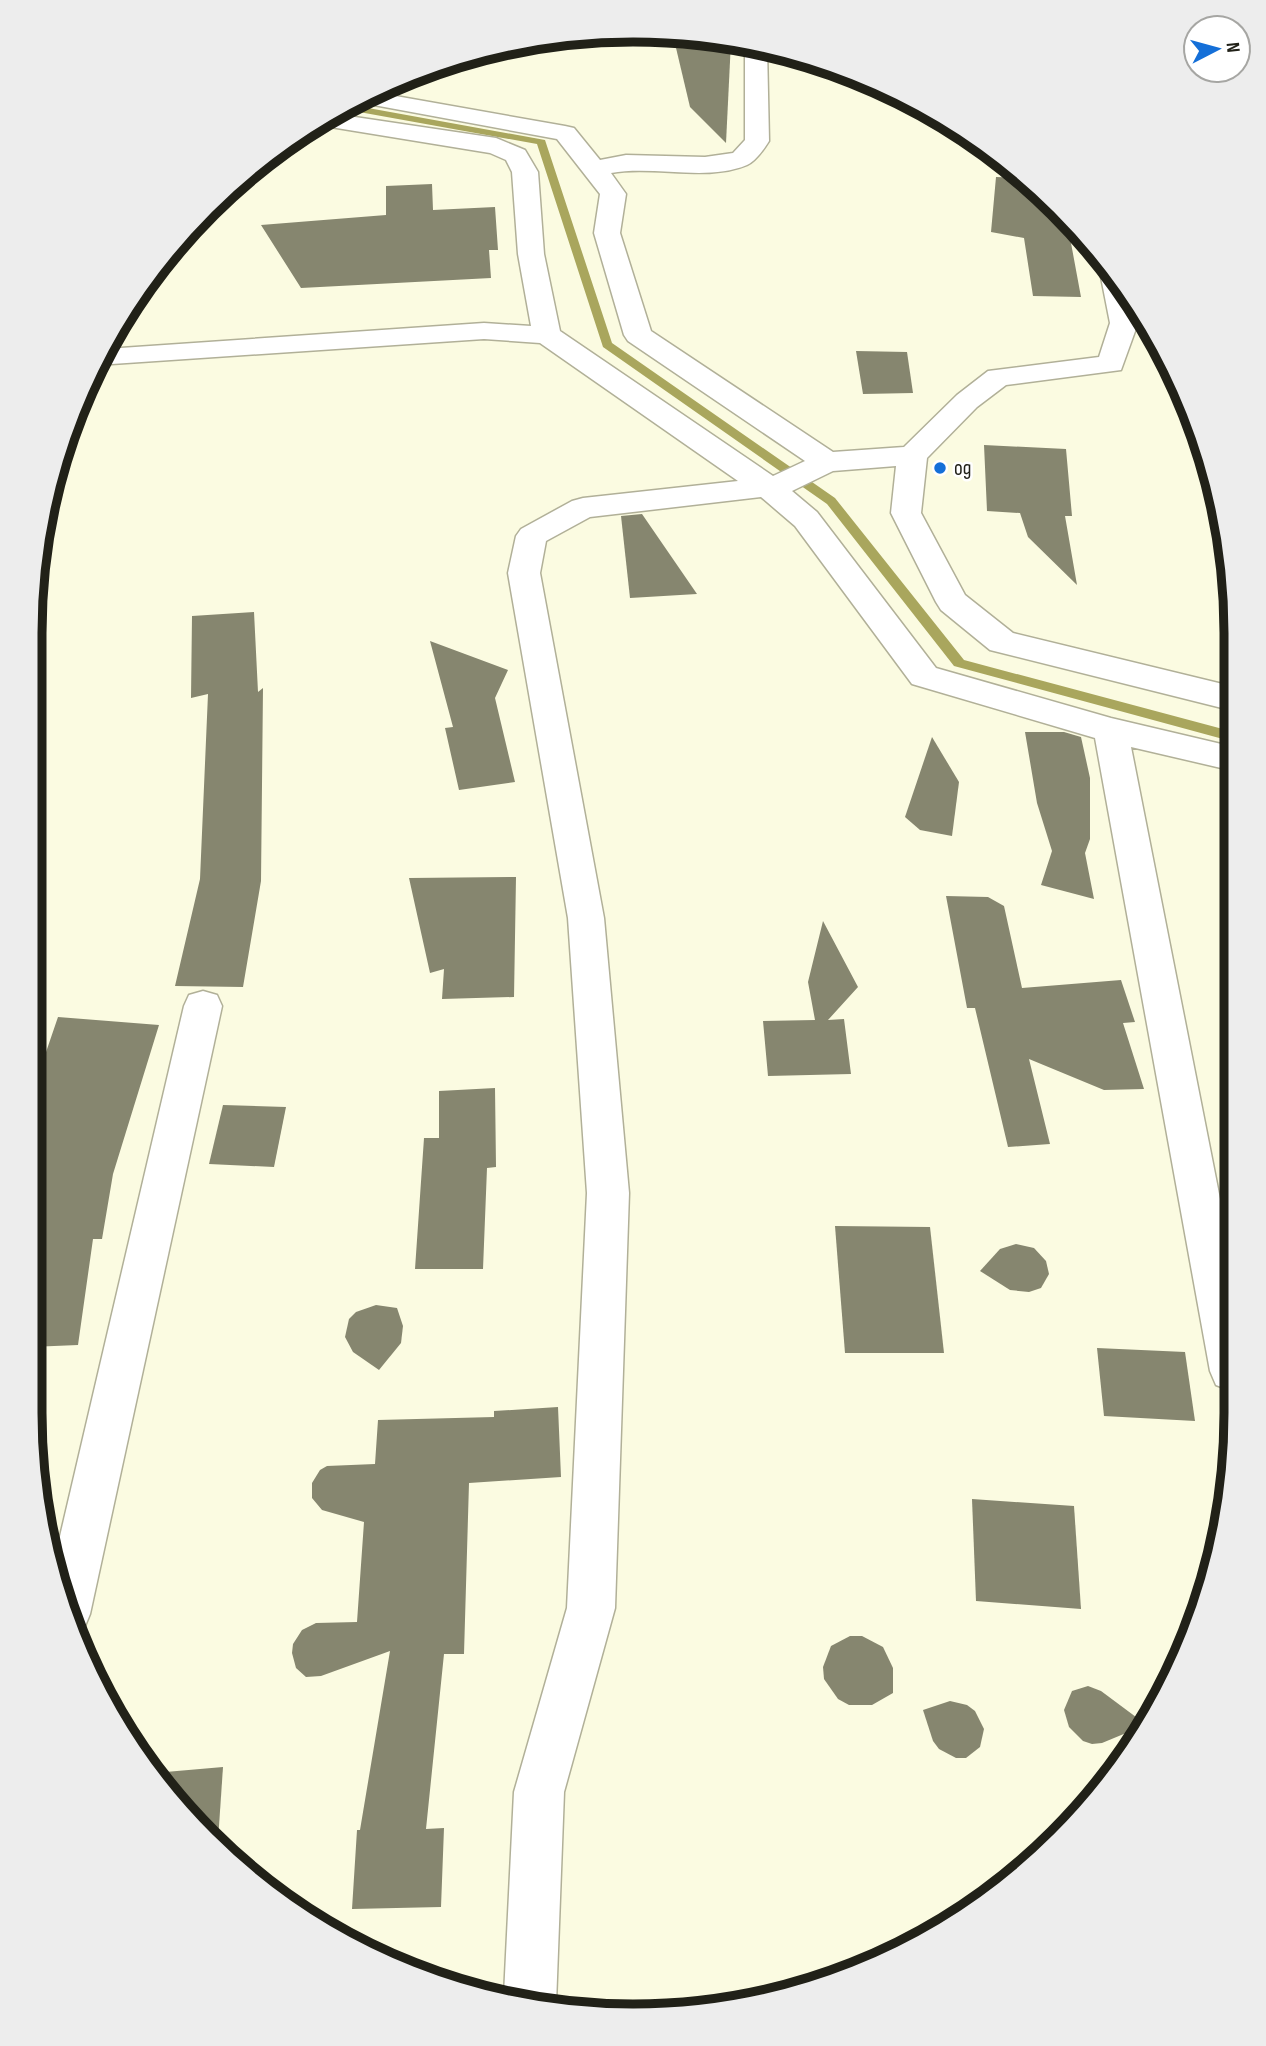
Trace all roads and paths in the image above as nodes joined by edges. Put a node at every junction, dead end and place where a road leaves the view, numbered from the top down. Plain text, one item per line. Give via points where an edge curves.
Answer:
1 (755, 55) edge
2 (378, 100) edge
3 (338, 121) edge
4 (594, 169) junction
5 (1118, 297) edge
6 (547, 335) junction
7 (111, 357) edge
8 (912, 456) junction
9 (819, 465) junction
10 (775, 486) junction
11 (1224, 697) edge
12 (1111, 730) junction
13 (1224, 758) edge
14 (203, 1006) dead end
15 (1224, 1329) edge
16 (71, 1595) edge
17 (531, 1995) edge

1 - 4 street via 757,141 741,159 705,165 626,163
2 - 4 street via 565,133
3 - 6 street via 496,146 516,155 525,172 531,254
4 - 9 street via 613,194 607,233 638,335
5 - 8 street via 1124,323 1111,364 998,377
6 - 7 street via 484,331
6 - 10 street
8 - 9 street
8 - 11 street via 906,513 952,602 1002,642
9 - 10 street
10 - 12 street via 806,519 924,676
10 - 17 street via 583,508 532,536 524,573 586,918 608,1193 591,1608 539,1792
12 - 13 street
12 - 15 street
14 - 16 street

